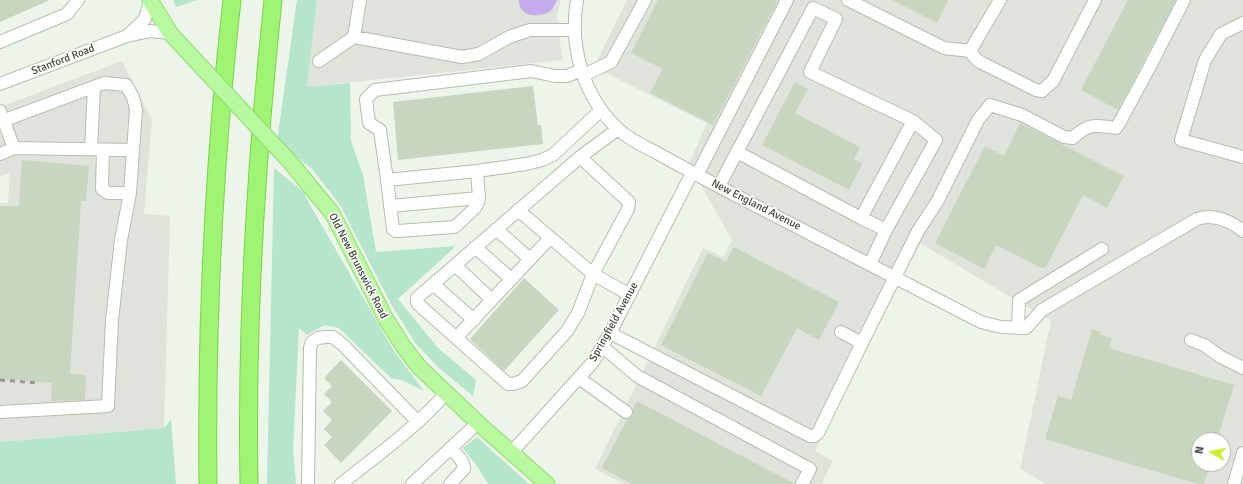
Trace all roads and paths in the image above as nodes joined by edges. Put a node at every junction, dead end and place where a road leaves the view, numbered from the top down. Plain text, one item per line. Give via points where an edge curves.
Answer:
1 (78, 0) edge
2 (232, 0) edge
3 (273, 0) edge
4 (360, 0) edge
5 (578, 0) edge
6 (645, 0) edge
7 (787, 0) edge
8 (848, 0) edge
9 (1000, 0) edge
10 (1095, 0) edge
11 (1184, 0) edge
12 (150, 1) edge
13 (1243, 23) edge
14 (575, 30) junction
15 (170, 33) junction
16 (127, 36) junction
17 (354, 37) junction
18 (0, 42) edge
19 (970, 51) junction
20 (319, 61) dead end
21 (583, 73) junction
22 (0, 84) edge
23 (94, 86) junction
24 (601, 110) junction
25 (1, 118) edge
26 (913, 121) junction
27 (618, 129) junction
28 (14, 148) junction
29 (97, 150) junction
30 (133, 150) junction
31 (737, 152) junction
32 (0, 154) edge
33 (580, 157) junction
34 (1243, 157) edge
35 (477, 171) junction
36 (695, 174) junction
37 (387, 180) junction
38 (719, 186) junction
39 (130, 194) junction
40 (479, 198) junction
41 (390, 206) junction
42 (518, 210) junction
43 (861, 218) junction
44 (496, 229) junction
45 (886, 230) junction
46 (1243, 230) edge
47 (550, 238) junction
48 (475, 247) junction
49 (1102, 249) dead end
50 (530, 259) junction
51 (870, 264) junction
52 (455, 265) junction
53 (593, 274) junction
54 (896, 277) junction
55 (512, 279) junction
56 (433, 284) junction
57 (630, 295) junction
58 (492, 300) junction
59 (474, 320) junction
60 (1022, 328) junction
61 (841, 332) dead end
62 (610, 333) junction
63 (456, 338) junction
64 (1190, 340) dead end
65 (862, 343) junction
66 (603, 347) junction
67 (1243, 368) edge
68 (579, 378) junction
69 (446, 393) junction
70 (0, 412) edge
71 (626, 412) dead end
72 (418, 422) junction
73 (478, 422) junction
74 (450, 448) junction
75 (511, 453) junction
76 (1243, 453) edge
77 (208, 484) edge
78 (249, 484) edge
79 (308, 484) edge
80 (341, 484) edge
81 (412, 484) edge
82 (450, 484) edge
83 (547, 484) edge
84 (802, 484) edge
85 (1234, 484) edge

1 - 18 street via 67,14
2 - 77 highway via 212,239
3 - 78 highway via 255,215 249,380
4 - 17 street
5 - 14 street, New England Avenue
6 - 21 street via 611,62
7 - 36 street, Springfield Avenue
8 - 19 street via 944,48
9 - 19 street
10 - 19 street via 1053,81 1042,92 982,63
11 - 54 street via 1116,128 1098,125 1082,130 1073,138 1064,137 1022,115 990,105 978,120
12 - 15 main road, Old New Brunswick Road
12 - 16 street, Stanford Road via 145,19
13 - 34 street via 1221,34 1205,60 1181,140
14 - 17 street via 530,30 509,37 479,54 462,57
14 - 21 street, New England Avenue via 577,54
15 - 16 street, Stanford Road via 150,31
15 - 69 main road, Old New Brunswick Road, bridge via 291,163 332,212 386,319 403,346
16 - 22 street, Stanford Road
17 - 20 street
21 - 24 street, New England Avenue
21 - 37 street via 555,76 531,72 375,90 366,99 369,123 380,130
23 - 25 street
23 - 29 street
23 - 30 street via 104,83 126,85 133,97 136,110
24 - 27 street, New England Avenue
24 - 35 street via 548,158
25 - 28 street
26 - 31 street via 810,72 836,20 813,8
26 - 43 street
26 - 45 street via 936,140
27 - 33 street
27 - 36 street, New England Avenue
28 - 29 street
28 - 32 street
29 - 30 street
29 - 39 street via 102,189 108,193
30 - 39 street
31 - 38 street
31 - 43 street
33 - 42 street
33 - 53 street via 629,202 628,209
35 - 37 street
35 - 40 street
36 - 38 street, New England Avenue
36 - 57 street, Springfield Avenue
37 - 41 street
38 - 51 street, New England Avenue
39 - 70 street via 121,240 113,312 108,406
40 - 41 street
40 - 41 street via 475,208 454,227 395,231
42 - 44 street
42 - 47 street
43 - 45 street
44 - 48 street
44 - 50 street
45 - 51 street
46 - 60 street via 1212,216 1196,219 1042,310
47 - 50 street
47 - 53 street
48 - 52 street
48 - 55 street
49 - 60 street via 1019,300
50 - 55 street
51 - 54 street, New England Avenue
52 - 56 street
52 - 58 street
53 - 57 street
53 - 63 street via 578,313 567,331 522,381 508,384
54 - 60 street, New England Avenue via 981,322 1001,327
54 - 65 street
55 - 58 street
56 - 59 street
56 - 63 street via 417,298 418,304
57 - 62 street, Springfield Avenue
58 - 59 street
59 - 63 street
61 - 65 street
62 - 65 street via 810,436 818,433
62 - 66 street, Springfield Avenue
64 - 67 street via 1204,345
66 - 68 street, Springfield Avenue
66 - 84 street via 637,376 810,469
68 - 71 street
68 - 75 street, Springfield Avenue
69 - 72 street
69 - 73 main road, Old New Brunswick Road
72 - 79 street via 344,345 333,337 318,338 312,342 310,348
72 - 80 street
73 - 74 street
73 - 75 main road, Old New Brunswick Road
74 - 81 street
74 - 82 street via 461,460 464,469
75 - 83 main road, Old New Brunswick Road
76 - 85 street

